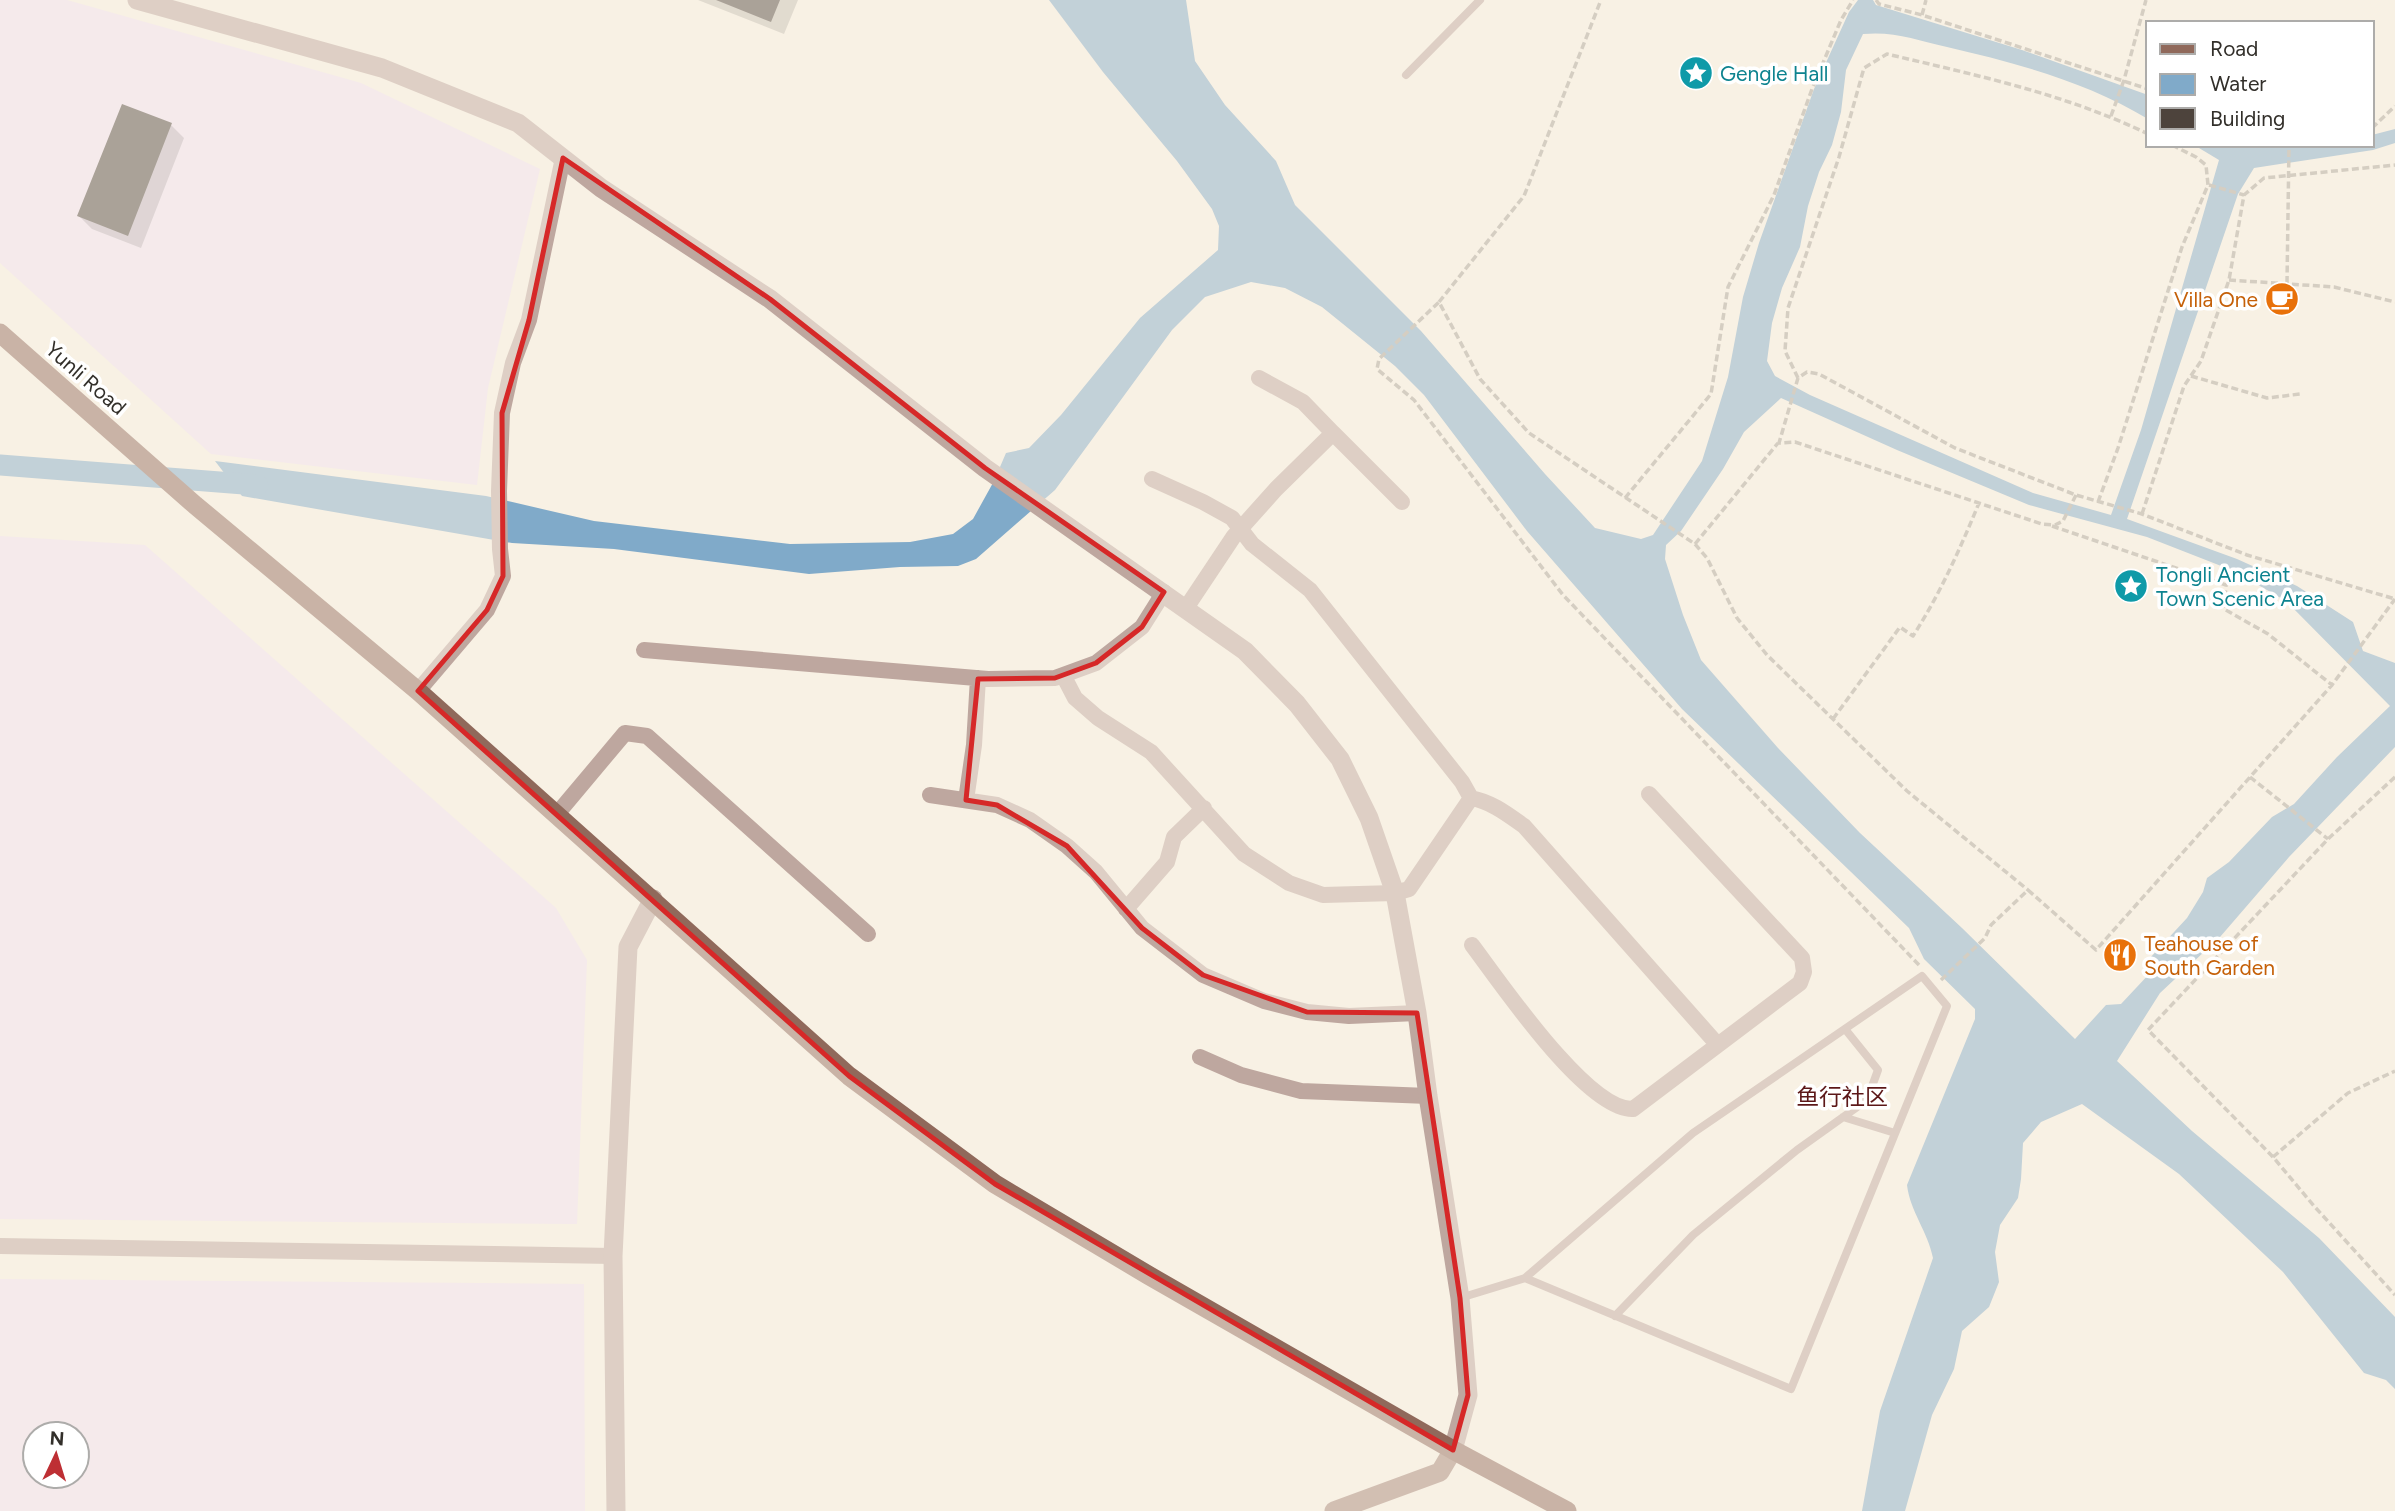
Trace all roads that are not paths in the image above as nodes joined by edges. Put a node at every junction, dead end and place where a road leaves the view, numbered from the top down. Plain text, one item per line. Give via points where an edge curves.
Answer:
1 (137, 0) edge
2 (1480, 0) edge
3 (1406, 75) dead end
4 (563, 158) junction
5 (0, 333) edge
6 (1259, 378) dead end
7 (1333, 433) junction
8 (1152, 480) dead end
9 (1402, 502) dead end
10 (1240, 529) junction
11 (1164, 592) junction
12 (1186, 608) junction
13 (644, 650) dead end
14 (1063, 675) junction
15 (978, 678) junction
16 (418, 691) junction
17 (1648, 794) dead end
18 (930, 795) dead end
19 (1471, 798) junction
20 (966, 800) junction
21 (1204, 808) junction
22 (556, 814) junction
23 (1395, 893) junction
24 (653, 899) junction
25 (1126, 909) junction
26 (868, 934) dead end
27 (1472, 945) dead end
28 (1417, 1013) junction
29 (1845, 1029) junction
30 (1717, 1044) junction
31 (1200, 1057) dead end
32 (1428, 1096) junction
33 (1843, 1117) junction
34 (1895, 1133) junction
35 (0, 1246) edge
36 (613, 1256) junction
37 (1525, 1278) junction
38 (1460, 1298) junction
39 (1615, 1316) junction
40 (1453, 1450) junction
41 (615, 1511) edge
42 (1334, 1511) edge
43 (1567, 1511) edge

1 - 4 street via 383,68 518,122
2 - 3 lane
4 - 11 street via 770,299 985,468
4 - 16 street via 529,320 502,413 503,576 487,610
5 - 16 main road, Yunli Road via 195,505
6 - 7 street via 1303,402
7 - 9 street
7 - 10 street
8 - 10 street via 1232,518
10 - 12 street
10 - 19 street via 1310,590
11 - 12 street
11 - 14 street via 1142,627 1096,663
12 - 23 street via 1245,651 1297,704 1339,759 1369,818
13 - 15 street
14 - 15 street
14 - 21 street via 1075,698 1152,752
15 - 20 street
16 - 22 main road, Yunli Road
17 - 30 street via 1802,958 1800,983
18 - 20 street
19 - 23 street via 1409,889
19 - 30 street via 1501,809 1524,826
20 - 25 street via 998,805 1030,820 1096,872
21 - 23 street via 1244,854 1289,883 1323,895
21 - 25 street via 1174,837 1167,862
22 - 24 main road, Yunli Road
22 - 26 street via 625,733 647,736
23 - 28 street
24 - 36 street via 628,947
24 - 40 main road, Yunli Road via 849,1076 996,1184
25 - 28 street via 1142,928 1203,975 1264,1001 1349,1016
27 - 30 street via 1553,1050 1594,1093 1623,1110 1633,1110
28 - 32 street
29 - 33 lane via 1878,1070 1867,1100
29 - 34 lane via 1922,976 1947,1006
29 - 37 lane via 1693,1133
31 - 32 street via 1241,1075 1301,1091
32 - 38 street
33 - 34 lane
33 - 39 lane via 1693,1235
34 - 39 lane via 1791,1389
35 - 36 street
36 - 41 street
37 - 38 lane
37 - 39 lane
38 - 40 street via 1468,1395
40 - 42 main road via 1440,1472
40 - 43 main road, Yunli Road

